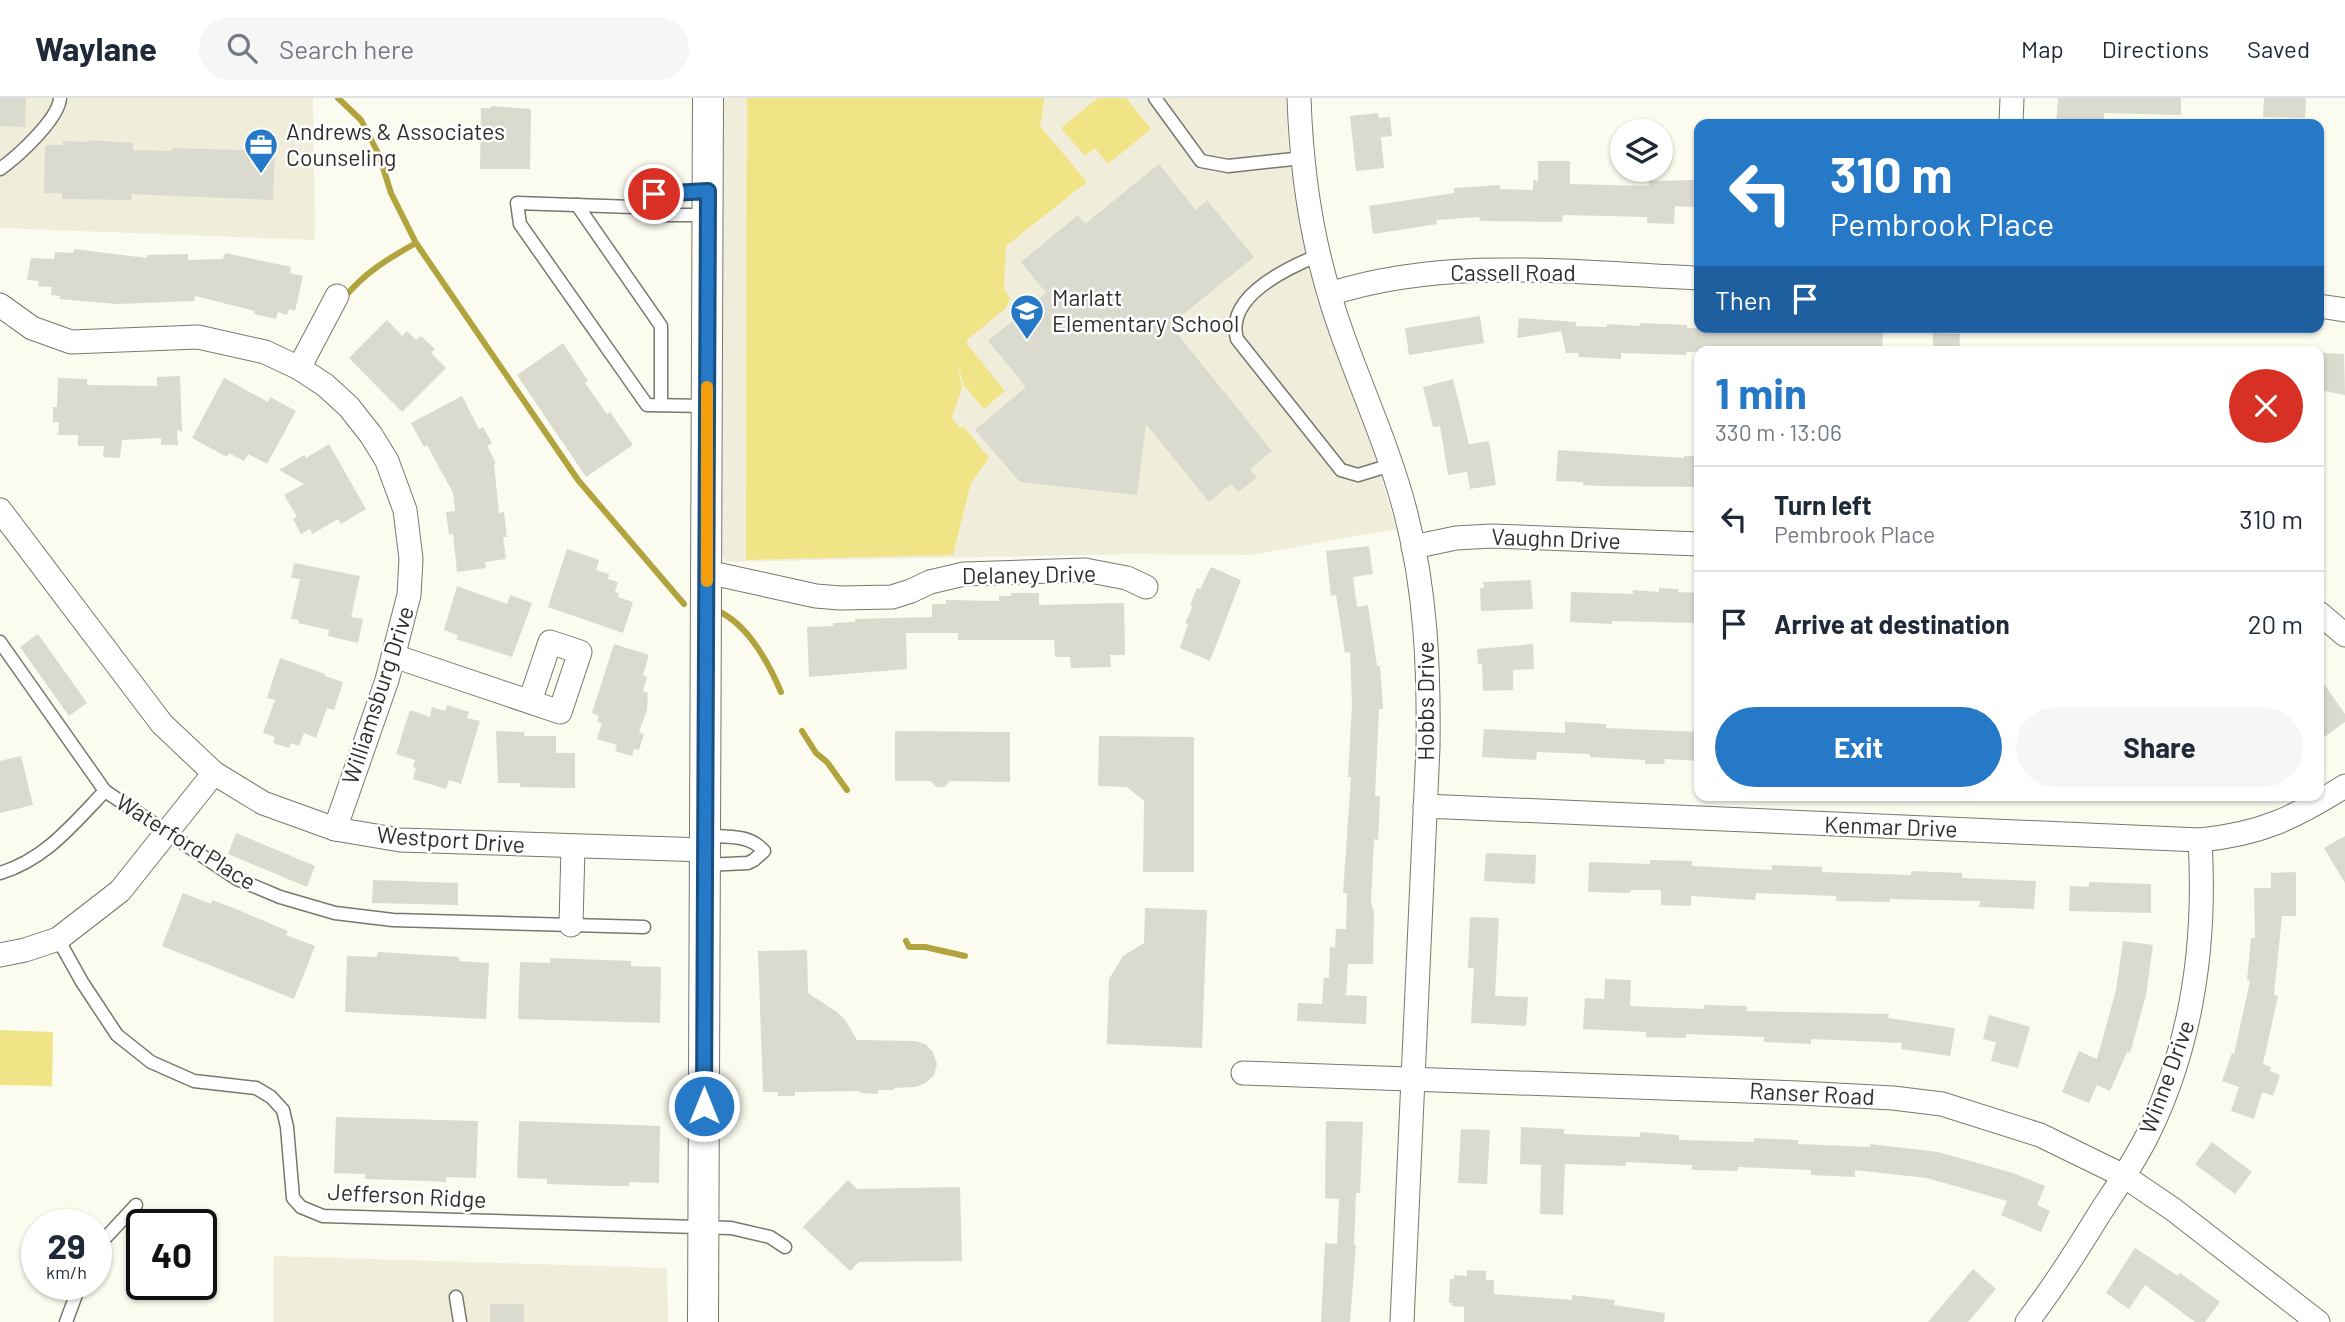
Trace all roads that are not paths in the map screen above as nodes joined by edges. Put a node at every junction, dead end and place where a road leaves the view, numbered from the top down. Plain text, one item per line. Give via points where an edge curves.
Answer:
1 (60, 98) edge
2 (708, 98) edge
3 (1155, 98) edge
4 (1299, 98) edge
5 (2012, 98) edge
6 (2011, 119) edge
7 (1303, 158) junction
8 (0, 169) edge
9 (708, 203) junction
10 (577, 205) junction
11 (633, 207) junction
12 (1319, 255) junction
13 (1694, 278) edge
14 (1330, 294) junction
15 (337, 296) dead end
16 (0, 305) edge
17 (2324, 307) edge
18 (2345, 310) edge
19 (299, 368) junction
20 (661, 405) junction
21 (707, 406) junction
22 (1391, 465) junction
23 (0, 510) edge
24 (1694, 544) edge
25 (1413, 547) junction
26 (707, 572) junction
27 (1146, 587) dead end
28 (2324, 617) edge
29 (2345, 635) edge
30 (0, 642) edge
31 (394, 656) junction
32 (530, 701) dead end
33 (214, 773) junction
34 (2345, 786) edge
35 (105, 790) junction
36 (2324, 799) edge
37 (2320, 801) edge
38 (1425, 806) junction
39 (335, 829) junction
40 (166, 833) junction
41 (2200, 840) junction
42 (573, 847) junction
43 (705, 850) junction
44 (0, 873) edge
45 (571, 925) junction
46 (644, 927) dead end
47 (58, 939) junction
48 (0, 954) edge
49 (1243, 1073) dead end
50 (1413, 1078) junction
51 (2124, 1176) junction
52 (136, 1205) dead end
53 (703, 1227) junction
54 (112, 1231) edge
55 (785, 1247) dead end
56 (456, 1297) dead end
57 (74, 1300) edge
58 (66, 1322) edge
59 (460, 1322) edge
60 (703, 1322) edge
61 (1402, 1322) edge
62 (2027, 1322) edge
63 (2318, 1322) edge

1 - 8 lane via 60,105 36,136
2 - 9 street
3 - 7 lane via 1201,161 1228,166
4 - 7 street, Hobbs Drive
5 - 6 street
7 - 12 street, Hobbs Drive
9 - 11 lane via 656,215
9 - 11 lane via 654,194
9 - 21 street
10 - 11 lane
10 - 20 lane via 661,326
10 - 20 lane via 517,203 520,224 647,405
12 - 14 street, Hobbs Drive
12 - 22 lane via 1286,268 1243,303 1236,316 1237,340 1341,470 1358,475
13 - 14 street, Cassell Road via 1457,272 1388,279
14 - 22 street, Hobbs Drive
15 - 19 street
16 - 19 street, Williamsburg Drive via 32,328 71,342 198,337 265,352
17 - 18 street
19 - 31 street, Williamsburg Drive via 349,407 371,435 387,461 405,510 410,595
20 - 21 lane
21 - 26 street
22 - 25 street, Hobbs Drive
23 - 33 street, Westport Drive via 162,724
24 - 25 street, Vaughn Drive via 1492,536
25 - 38 street, Hobbs Drive via 1427,653
26 - 27 street, Delaney Drive via 840,598 892,597 930,582 978,573 1085,570 1127,578
26 - 43 street
28 - 29 street
30 - 35 lane, Waterford Place
31 - 32 street
31 - 39 street, Williamsburg Drive
33 - 39 street, Westport Drive via 263,803
33 - 40 street
34 - 36 street, Kenmar Drive
35 - 40 lane, Waterford Place
35 - 44 lane via 48,849
37 - 41 street, Kenmar Drive via 2264,829
38 - 41 street, Kenmar Drive
38 - 50 street, Hobbs Drive
39 - 42 street, Westport Drive via 400,840
40 - 45 lane, Waterford Place via 237,879 335,914
40 - 47 street via 120,891
41 - 51 street, Winne Drive via 2201,946 2187,1029 2150,1132
42 - 43 street, Westport Drive
42 - 45 street
43 - 53 street
45 - 46 lane, Waterford Place
47 - 48 street
47 - 53 lane, Jefferson Ridge via 117,1035 151,1062 194,1081 256,1088 277,1103 287,1127 293,1198 301,1207 323,1216
49 - 50 street, Ranser Road
50 - 51 street, Ranser Road via 1916,1100 2040,1135
50 - 61 street, Hobbs Drive
51 - 62 street, Winne Drive
51 - 63 street, Ranser Road
52 - 54 lane
53 - 55 lane, Jefferson Ridge via 754,1232
53 - 60 street
56 - 59 lane
57 - 58 lane

